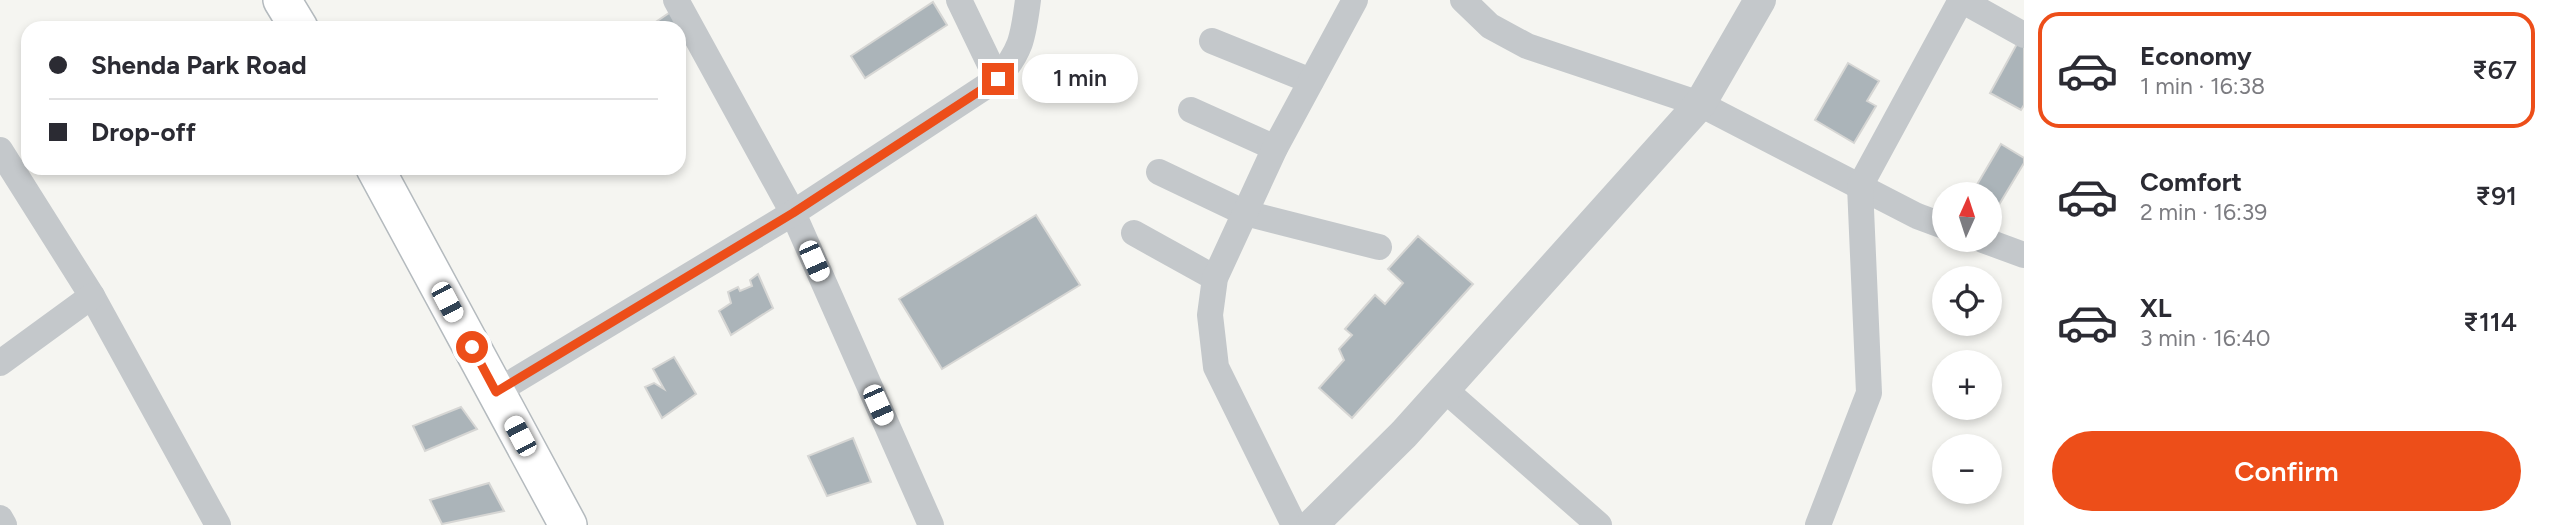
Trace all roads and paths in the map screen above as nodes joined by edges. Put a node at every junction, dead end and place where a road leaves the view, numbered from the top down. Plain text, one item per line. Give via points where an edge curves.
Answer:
1 (282, 0) edge
2 (676, 0) edge
3 (958, 0) edge
4 (1028, 0) edge
5 (1355, 0) edge
6 (1463, 0) edge
7 (1760, 0) edge
8 (295, 21) edge
9 (2024, 35) edge
10 (1212, 41) dead end
11 (998, 79) junction
12 (1311, 81) junction
13 (1700, 104) junction
14 (1191, 110) dead end
15 (1275, 148) junction
16 (0, 150) edge
17 (1159, 172) dead end
18 (379, 175) edge
19 (1860, 186) junction
20 (793, 213) junction
21 (1245, 213) junction
22 (1932, 222) edge
23 (1134, 233) dead end
24 (1379, 247) dead end
25 (2002, 247) edge
26 (2024, 255) edge
27 (1215, 278) junction
28 (92, 296) junction
29 (0, 363) edge
30 (1444, 389) junction
31 (496, 392) junction
32 (0, 518) edge
33 (4, 525) edge
34 (218, 525) edge
35 (568, 525) edge
36 (931, 525) edge
37 (1294, 525) edge
38 (1312, 525) edge
39 (1599, 525) edge
40 (1818, 525) edge

1 - 8 main road
2 - 20 street
3 - 11 street
4 - 11 street via 1023,40
5 - 12 street
6 - 13 street via 1490,26 1527,46
7 - 13 street
9 - 19 street via 1961,0
10 - 12 street
11 - 20 street
12 - 15 street
13 - 19 street
13 - 30 street
14 - 15 street
15 - 21 street
16 - 28 street
17 - 21 street
18 - 31 main road
19 - 22 street
19 - 40 street via 1869,393
20 - 31 street
20 - 36 street
21 - 24 street
21 - 27 street
23 - 27 street
25 - 26 street
27 - 37 street via 1210,315 1216,367
28 - 29 street
28 - 34 street
30 - 38 street
30 - 39 street
31 - 35 main road
32 - 33 street

